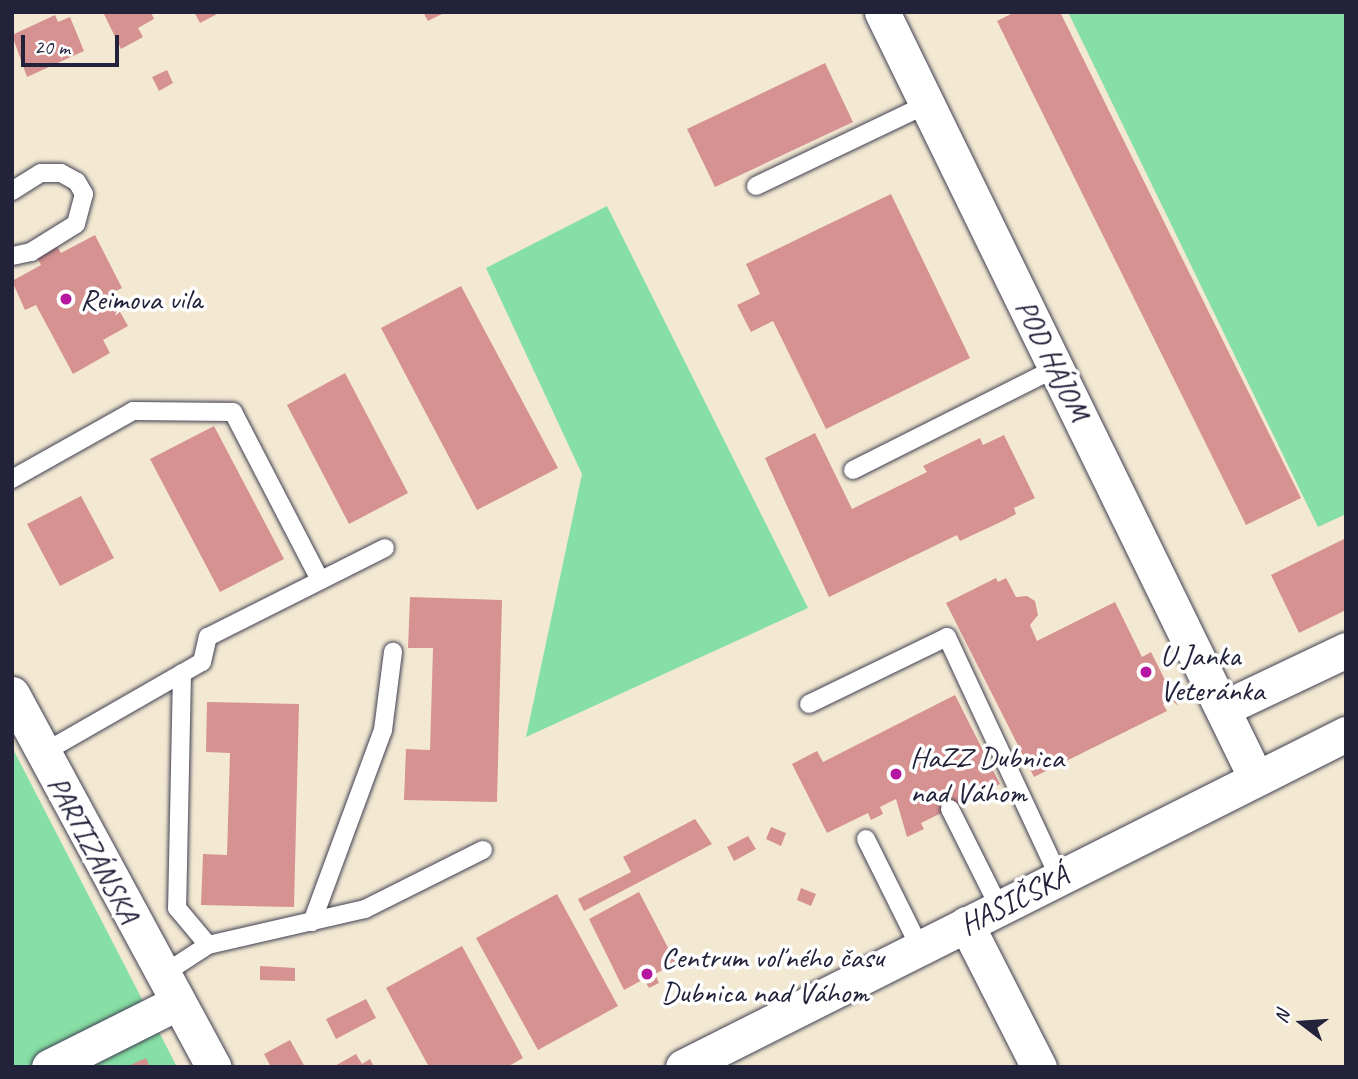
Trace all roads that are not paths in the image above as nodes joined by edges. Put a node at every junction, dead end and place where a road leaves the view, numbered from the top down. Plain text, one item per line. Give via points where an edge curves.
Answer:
1 (882, 12) edge
2 (927, 104) junction
3 (756, 186) dead end
4 (12, 191) edge
5 (12, 256) edge
6 (1056, 368) junction
7 (853, 470) dead end
8 (12, 479) edge
9 (385, 548) dead end
10 (320, 580) junction
11 (1346, 650) edge
12 (393, 652) dead end
13 (182, 673) junction
14 (12, 694) edge
15 (809, 704) dead end
16 (1224, 708) junction
17 (1346, 734) edge
18 (43, 753) junction
19 (1256, 778) junction
20 (950, 809) dead end
21 (866, 839) dead end
22 (482, 850) dead end
23 (1059, 877) junction
24 (999, 907) junction
25 (312, 922) junction
26 (966, 924) junction
27 (208, 945) junction
28 (919, 947) junction
29 (169, 989) junction
30 (49, 1067) edge
31 (214, 1067) edge
32 (683, 1067) edge
33 (1039, 1067) edge

1 - 2 street, POD HÁJOM
2 - 3 lane
2 - 6 street, POD HÁJOM
4 - 5 lane via 41,173 61,173 77,182 84,194 76,225 31,252
6 - 7 lane
6 - 16 street, POD HÁJOM
8 - 10 lane via 133,411 233,412
9 - 10 lane
10 - 13 lane via 208,637 202,662
11 - 16 street
12 - 25 lane via 383,730
13 - 18 lane
13 - 27 lane via 177,908
14 - 18 street, PARTIZÁNSKA
15 - 23 lane via 947,637
16 - 19 street, POD HÁJOM
17 - 19 street, HASIČSKÁ
18 - 29 street, PARTIZÁNSKA
19 - 23 street, HASIČSKÁ
20 - 24 lane
21 - 28 lane
22 - 25 lane via 365,909
23 - 24 street, HASIČSKÁ
24 - 26 street, HASIČSKÁ
25 - 27 lane
26 - 28 street, HASIČSKÁ
26 - 33 street
27 - 29 lane
28 - 32 street, HASIČSKÁ
29 - 30 street
29 - 31 street, PARTIZÁNSKA

